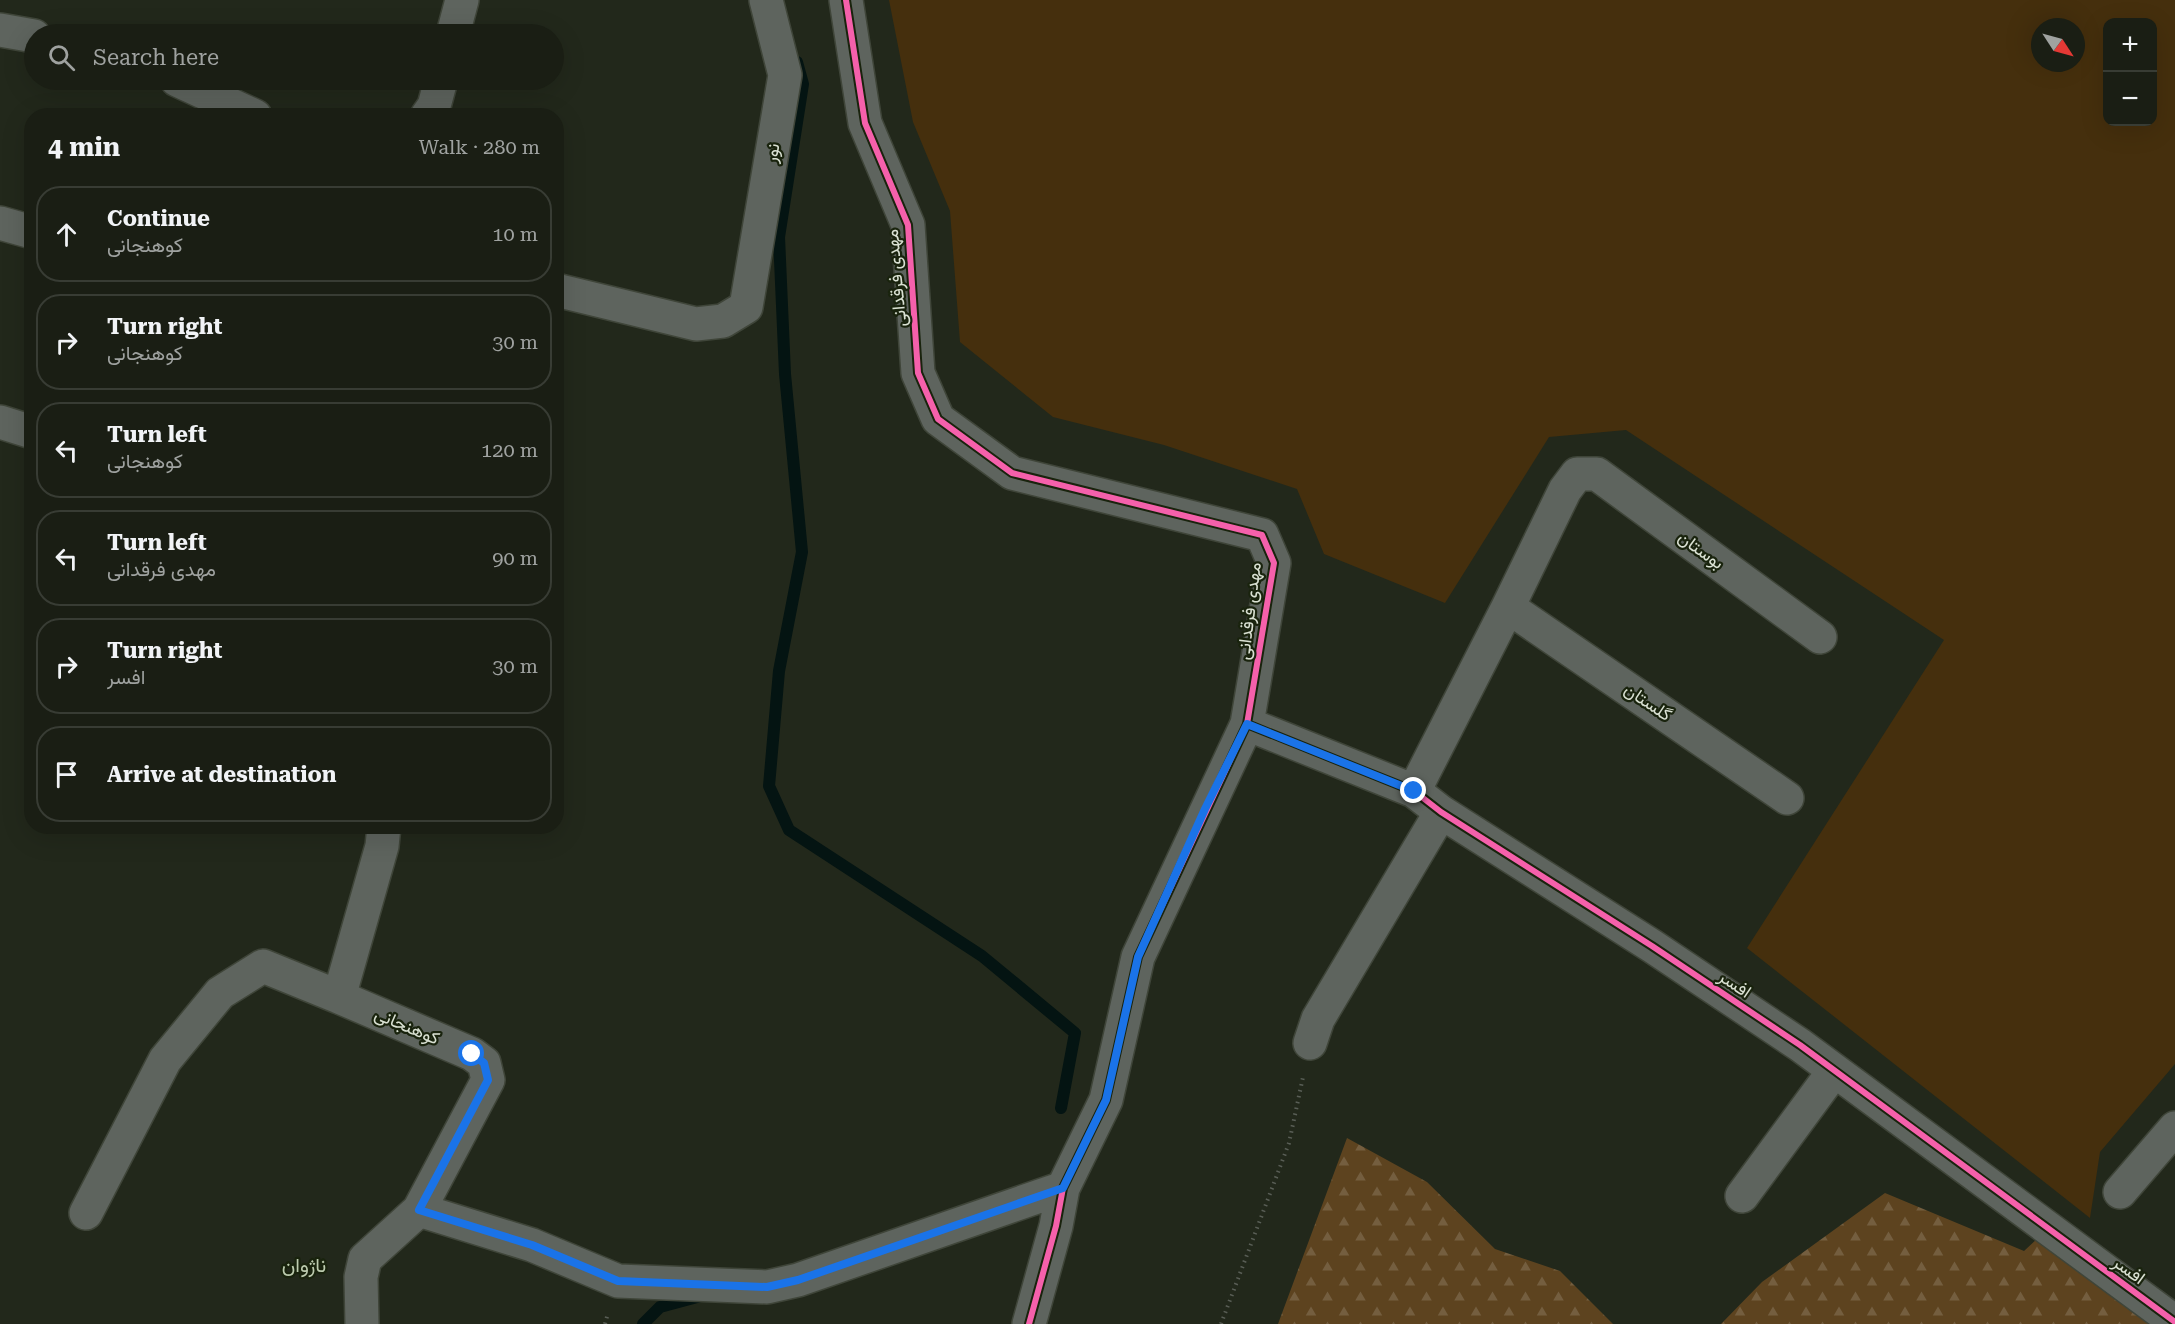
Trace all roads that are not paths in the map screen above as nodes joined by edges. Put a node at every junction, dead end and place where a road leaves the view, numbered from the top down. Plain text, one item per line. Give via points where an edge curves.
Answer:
1 (462, 0) edge
2 (766, 0) edge
3 (846, 0) edge
4 (456, 24) edge
5 (0, 30) edge
6 (24, 34) edge
7 (199, 90) edge
8 (438, 90) edge
9 (238, 108) edge
10 (433, 108) edge
11 (0, 223) edge
12 (24, 230) edge
13 (564, 292) edge
14 (0, 422) edge
15 (24, 430) edge
16 (1508, 607) junction
17 (1820, 637) dead end
18 (1247, 724) junction
19 (1414, 791) junction
20 (1787, 798) dead end
21 (1441, 812) junction
22 (383, 834) edge
23 (339, 997) junction
24 (1310, 1043) road end
25 (1834, 1071) junction
26 (2175, 1128) edge
27 (1063, 1188) junction
28 (2120, 1192) dead end
29 (1742, 1196) dead end
30 (419, 1210) junction
31 (86, 1213) dead end
32 (2175, 1322) edge
33 (362, 1324) edge
34 (1029, 1324) edge

1 - 4 street
2 - 13 street, نور via 785,75 746,307 723,321 696,324
3 - 18 street, مهدی فرقدانی via 865,123 908,225 918,373 938,419 1012,472 1262,535 1274,562
5 - 6 street
7 - 9 street
8 - 10 street
11 - 12 street
14 - 15 street
16 - 17 street, بوستان via 1565,490 1577,474 1597,474
16 - 19 street
16 - 20 street, گلستان
18 - 19 street, افسر
18 - 27 street, مهدی فرقدانی via 1138,957 1106,1100
19 - 21 street, افسر
21 - 24 street via 1318,1019
21 - 25 street, افسر via 1652,946
22 - 23 street
23 - 30 street, کوهنجانی via 472,1054 484,1063 488,1080
23 - 31 street via 263,966 220,993 165,1060
25 - 29 street
25 - 32 street, افسر
26 - 28 street
27 - 30 street via 798,1280 767,1287 618,1281 532,1245
27 - 34 street, مهدی فرقدانی
30 - 33 street, کوهنجانی via 365,1259 361,1277

